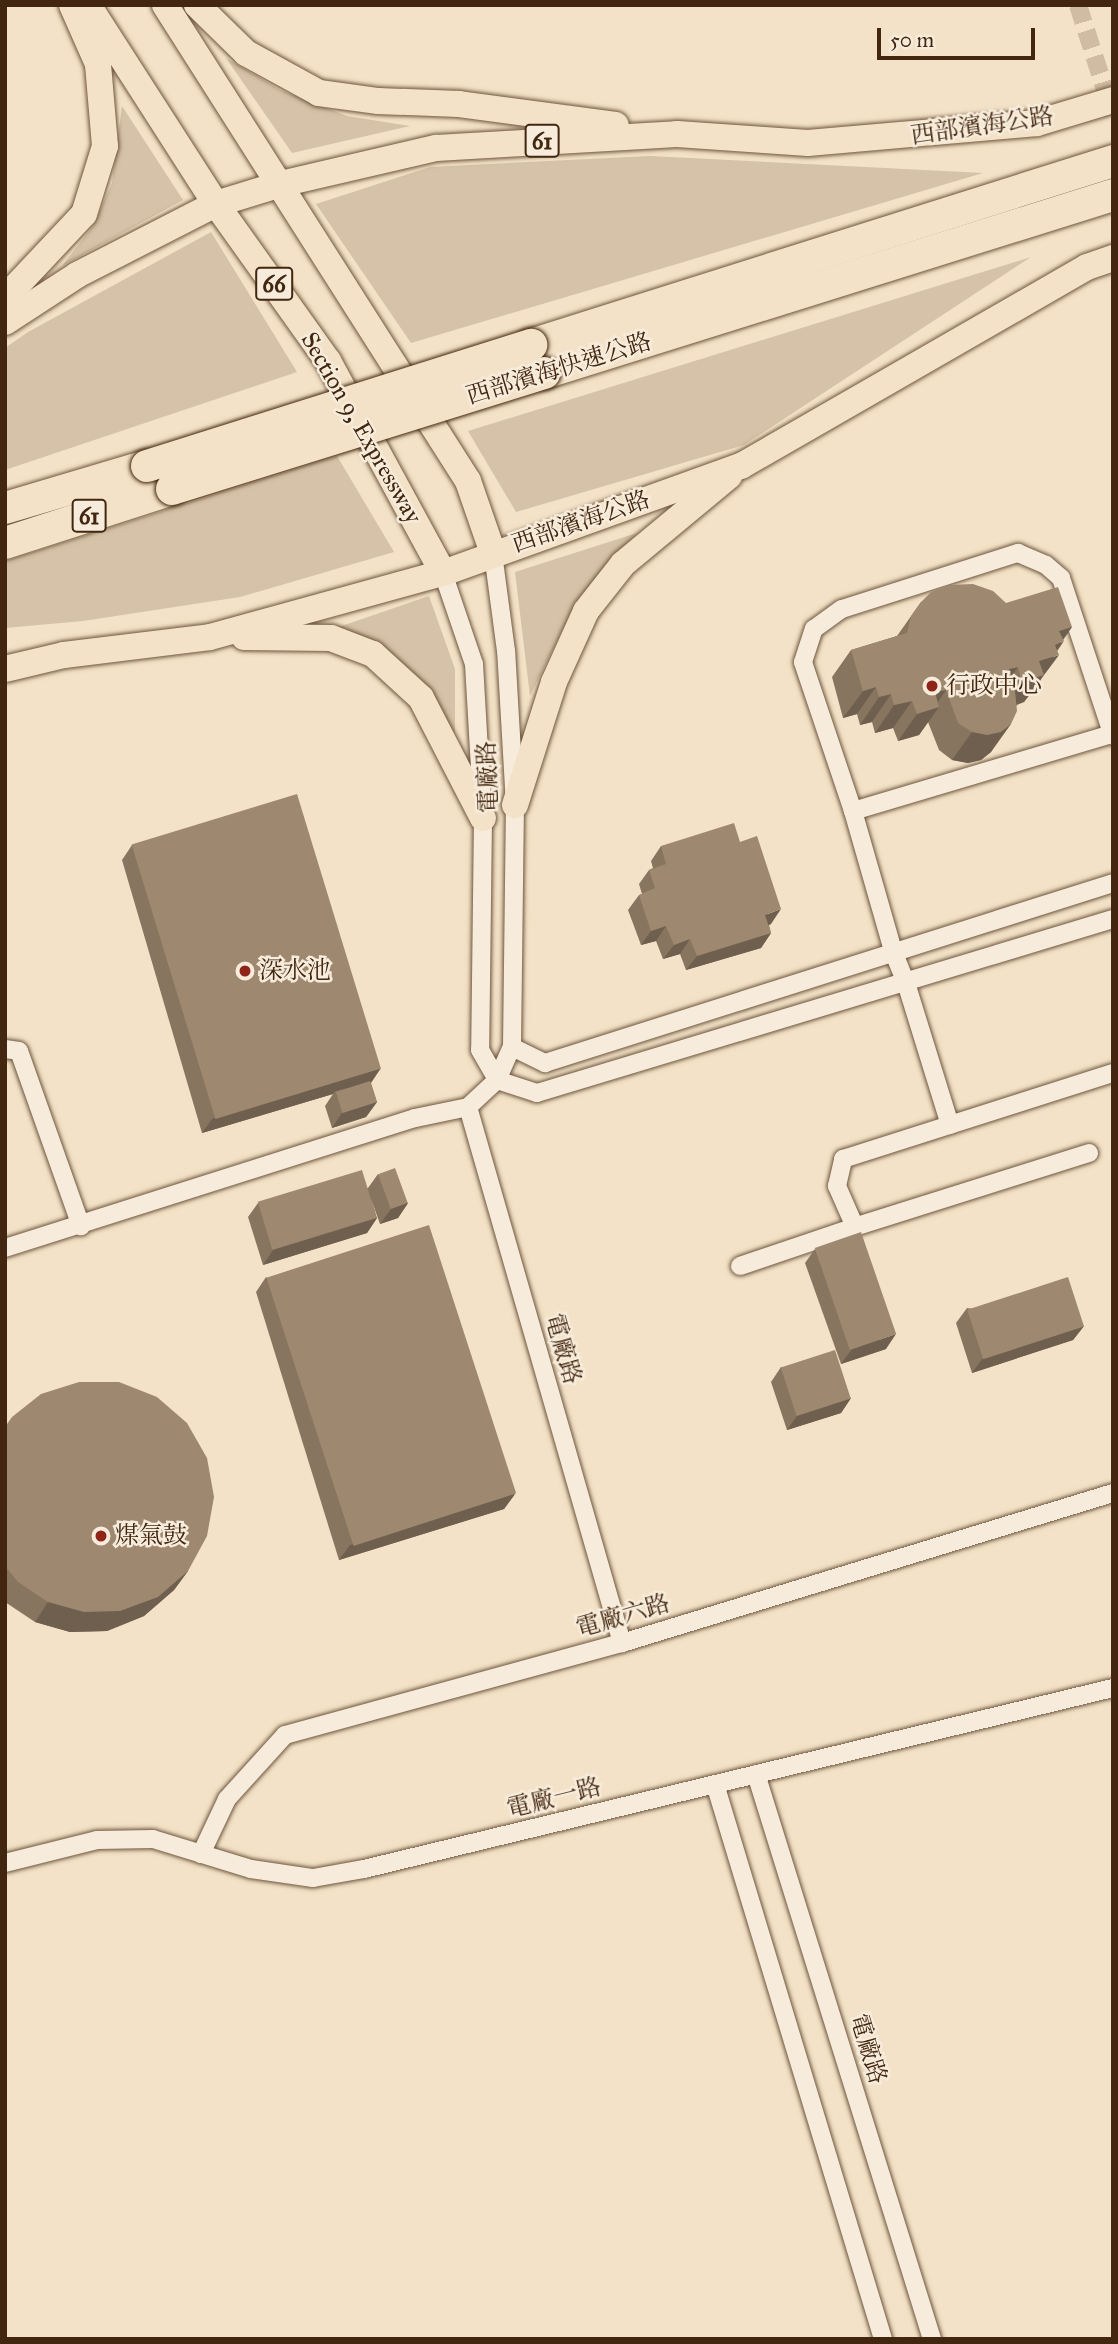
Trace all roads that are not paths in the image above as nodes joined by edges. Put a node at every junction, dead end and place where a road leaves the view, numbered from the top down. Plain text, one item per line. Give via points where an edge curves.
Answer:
1 (72, 5) edge
2 (88, 5) edge
3 (165, 5) edge
4 (197, 5) edge
5 (1113, 100) edge
6 (677, 134) junction
7 (1113, 161) edge
8 (281, 184) junction
9 (1113, 195) edge
10 (216, 204) junction
11 (1113, 258) edge
12 (5, 298) edge
13 (5, 322) edge
14 (537, 359) junction
15 (741, 466) junction
16 (5, 508) edge
17 (5, 543) edge
18 (493, 553) junction
19 (443, 573) junction
20 (211, 637) junction
21 (5, 669) edge
22 (1113, 735) edge
23 (515, 805) junction
24 (853, 811) junction
25 (483, 818) junction
26 (1113, 883) edge
27 (1113, 919) edge
28 (894, 954) junction
29 (906, 984) junction
30 (512, 1047) junction
31 (5, 1049) edge
32 (1113, 1073) edge
33 (497, 1080) junction
34 (468, 1107) junction
35 (950, 1125) junction
36 (1089, 1153) dead end
37 (81, 1226) junction
38 (855, 1227) junction
39 (5, 1248) edge
40 (740, 1266) dead end
41 (1113, 1493) edge
42 (622, 1643) junction
43 (1113, 1688) edge
44 (756, 1774) junction
45 (715, 1784) junction
46 (201, 1854) junction
47 (5, 1863) edge
48 (883, 2339) edge
49 (932, 2339) edge

1 - 12 main road via 98,64 105,146 84,214
2 - 10 main road, Section 9, Expressway / 66
3 - 8 main road, 66
4 - 6 main road via 246,54 319,93 459,104
5 - 6 main road, 西部濱海公路 / 61 via 1037,123 808,144
6 - 8 main road, 西部濱海公路 / 61 via 436,148
7 - 14 highway, 西部濱海快速公路 / 61
8 - 10 main road, 西部濱海公路 / 61
8 - 18 main road, 66 via 468,481
9 - 14 highway, 西部濱海快速公路 / 61
10 - 13 main road, 西部濱海公路 / 61 via 77,275
10 - 19 main road, Section 9, Expressway / 66 via 328,361
11 - 15 main road, 西部濱海公路 via 1087,267
14 - 16 highway, 西部濱海快速公路 / 61, bridge
14 - 17 highway, 西部濱海快速公路 / 61, bridge via 172,489
15 - 18 main road, 西部濱海公路
15 - 23 main road via 623,564 586,611 554,682
18 - 19 main road, 西部濱海公路
18 - 23 street, 電廠路 via 506,651
19 - 20 main road, 西部濱海公路
19 - 25 street, 電廠路 via 474,664
20 - 21 main road, 西部濱海公路 via 64,655
20 - 25 main road via 331,638 373,654 421,698
22 - 24 street
22 - 24 street via 1061,578 1046,565 1018,553 842,609 814,629 803,662
23 - 30 street, 電廠路
24 - 28 street
25 - 33 street, 電廠路 via 480,1050
26 - 28 street
27 - 29 street
28 - 29 street
28 - 30 street via 545,1063
29 - 33 street via 537,1093
29 - 35 street
30 - 33 street, 電廠路
31 - 37 street via 19,1051
32 - 35 street
33 - 34 street, 電廠路
34 - 37 street via 415,1118
34 - 42 street, 電廠路
35 - 38 street via 843,1159 838,1186
36 - 38 street
37 - 39 street
38 - 40 street
41 - 42 street, 電廠六路
42 - 46 street, 電廠六路 via 285,1735 227,1799
43 - 44 street, 電廠一路
44 - 45 street, 電廠一路
44 - 49 street, 電廠路
45 - 46 street, 電廠一路 via 313,1878 251,1869
45 - 48 street
46 - 47 street, 電廠一路 via 153,1839 97,1840

